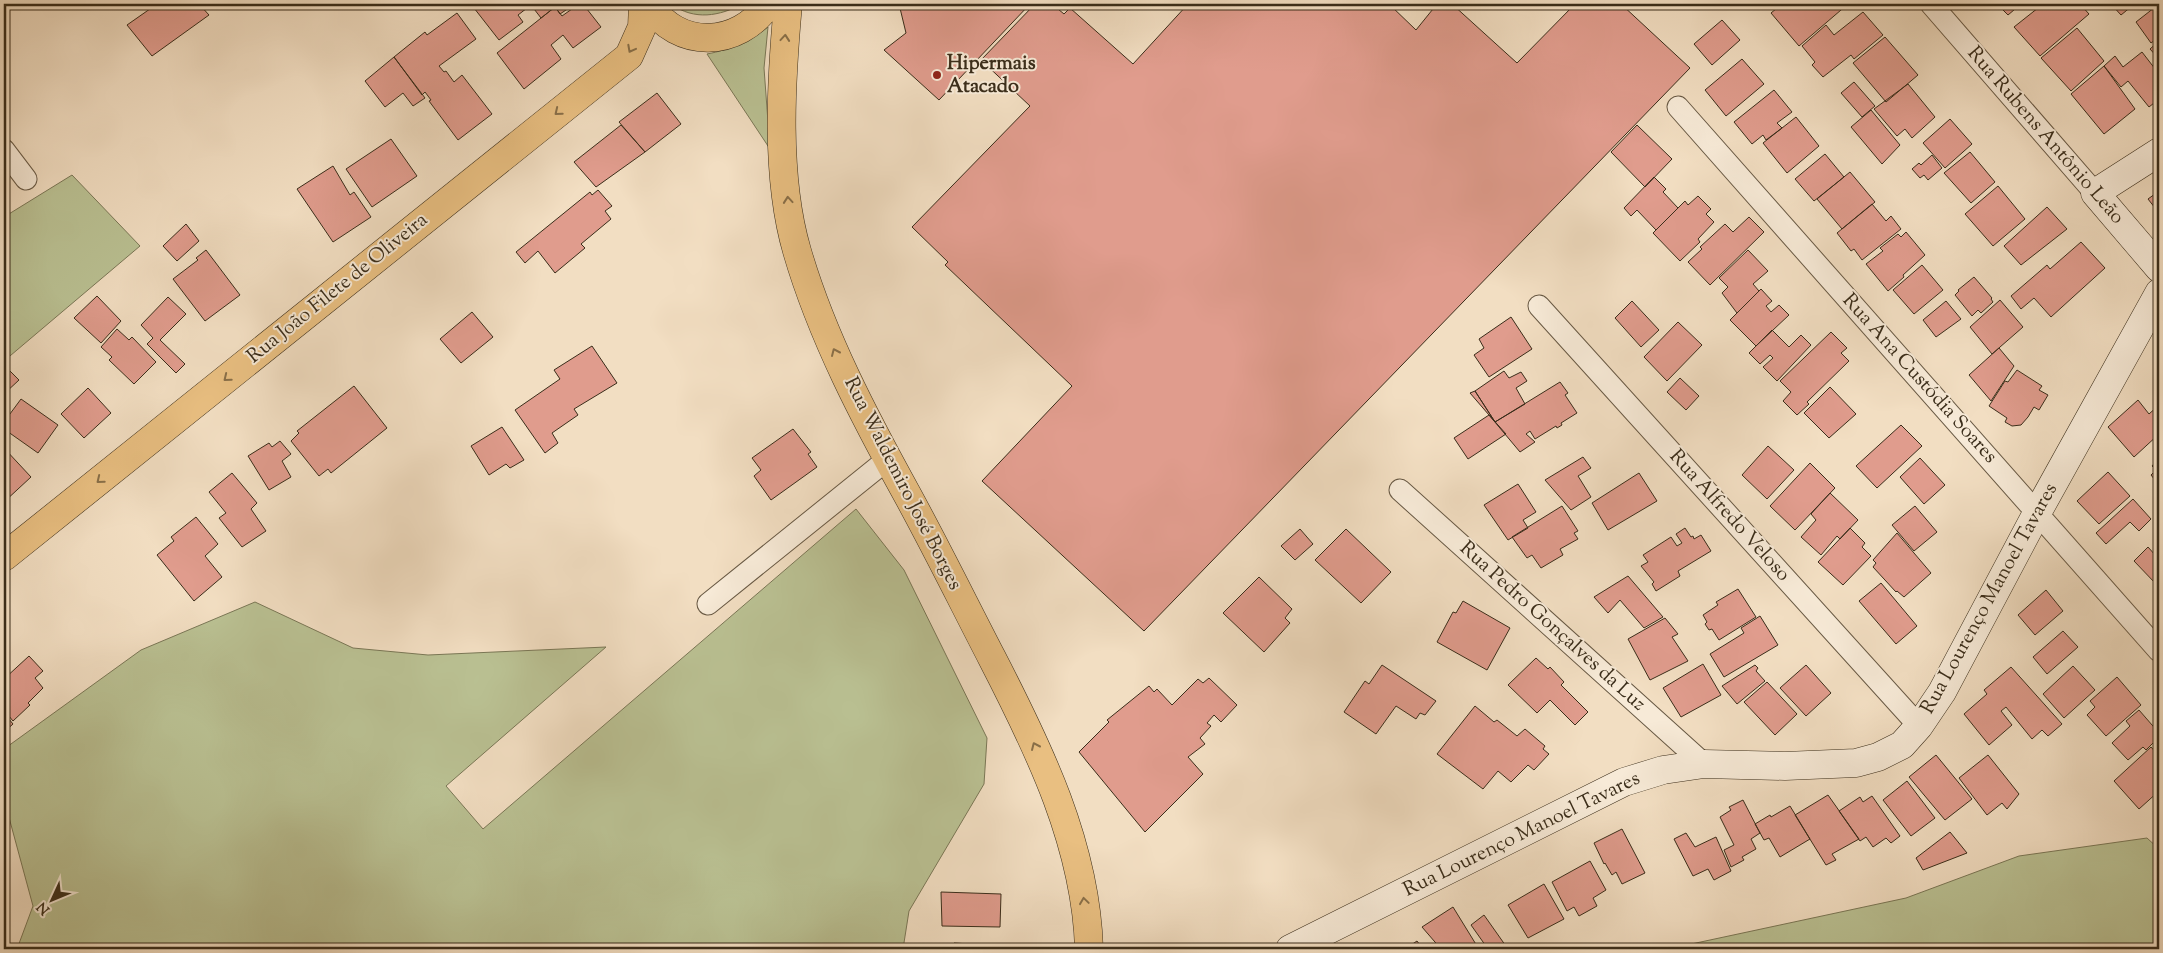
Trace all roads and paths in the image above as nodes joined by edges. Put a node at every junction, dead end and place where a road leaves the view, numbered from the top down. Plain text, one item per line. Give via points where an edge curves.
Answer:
1 (643, 4) edge
2 (649, 4) edge
3 (768, 4) edge
4 (788, 4) edge
5 (1931, 4) edge
6 (1678, 107) dead end
7 (4, 150) edge
8 (2159, 152) edge
9 (26, 179) dead end
10 (2095, 193) junction
11 (2159, 268) edge
12 (2159, 293) edge
13 (1540, 306) dead end
14 (888, 459) junction
15 (1400, 490) dead end
16 (2037, 512) junction
17 (4, 557) edge
18 (708, 604) dead end
19 (2159, 652) edge
20 (1919, 726) junction
21 (1704, 764) junction
22 (1089, 949) edge
23 (1290, 949) edge

1 -> 17 main road, Rua João Filete de Oliveira via 642,27 629,56
2 - 3 main road via 678,32 702,39 722,37 746,24
14 -> 4 main road, Rua Waldemiro José Borges via 825,331 796,248 788,209 783,154 784,47
5 - 10 street, Rua Rubens Antônio Leão
6 - 16 street, Rua Ana Custódia Soares
7 - 9 street
8 - 10 street
10 - 11 street, Rua Rubens Antônio Leão
12 - 16 street, Rua Lourenço Manoel Tavares
13 - 20 street, Rua Alfredo Veloso
14 - 18 street
22 -> 14 main road, Rua Waldemiro José Borges via 1081,884 1053,785 1008,690
15 - 21 street, Rua Pedro Gonçalves da Luz
16 - 19 street, Rua Ana Custódia Soares
16 - 20 street, Rua Lourenço Manoel Tavares via 1942,692
20 - 21 street, Rua Lourenço Manoel Tavares via 1902,745 1856,763 1785,766
21 - 23 street, Rua Lourenço Manoel Tavares via 1663,770 1624,782

